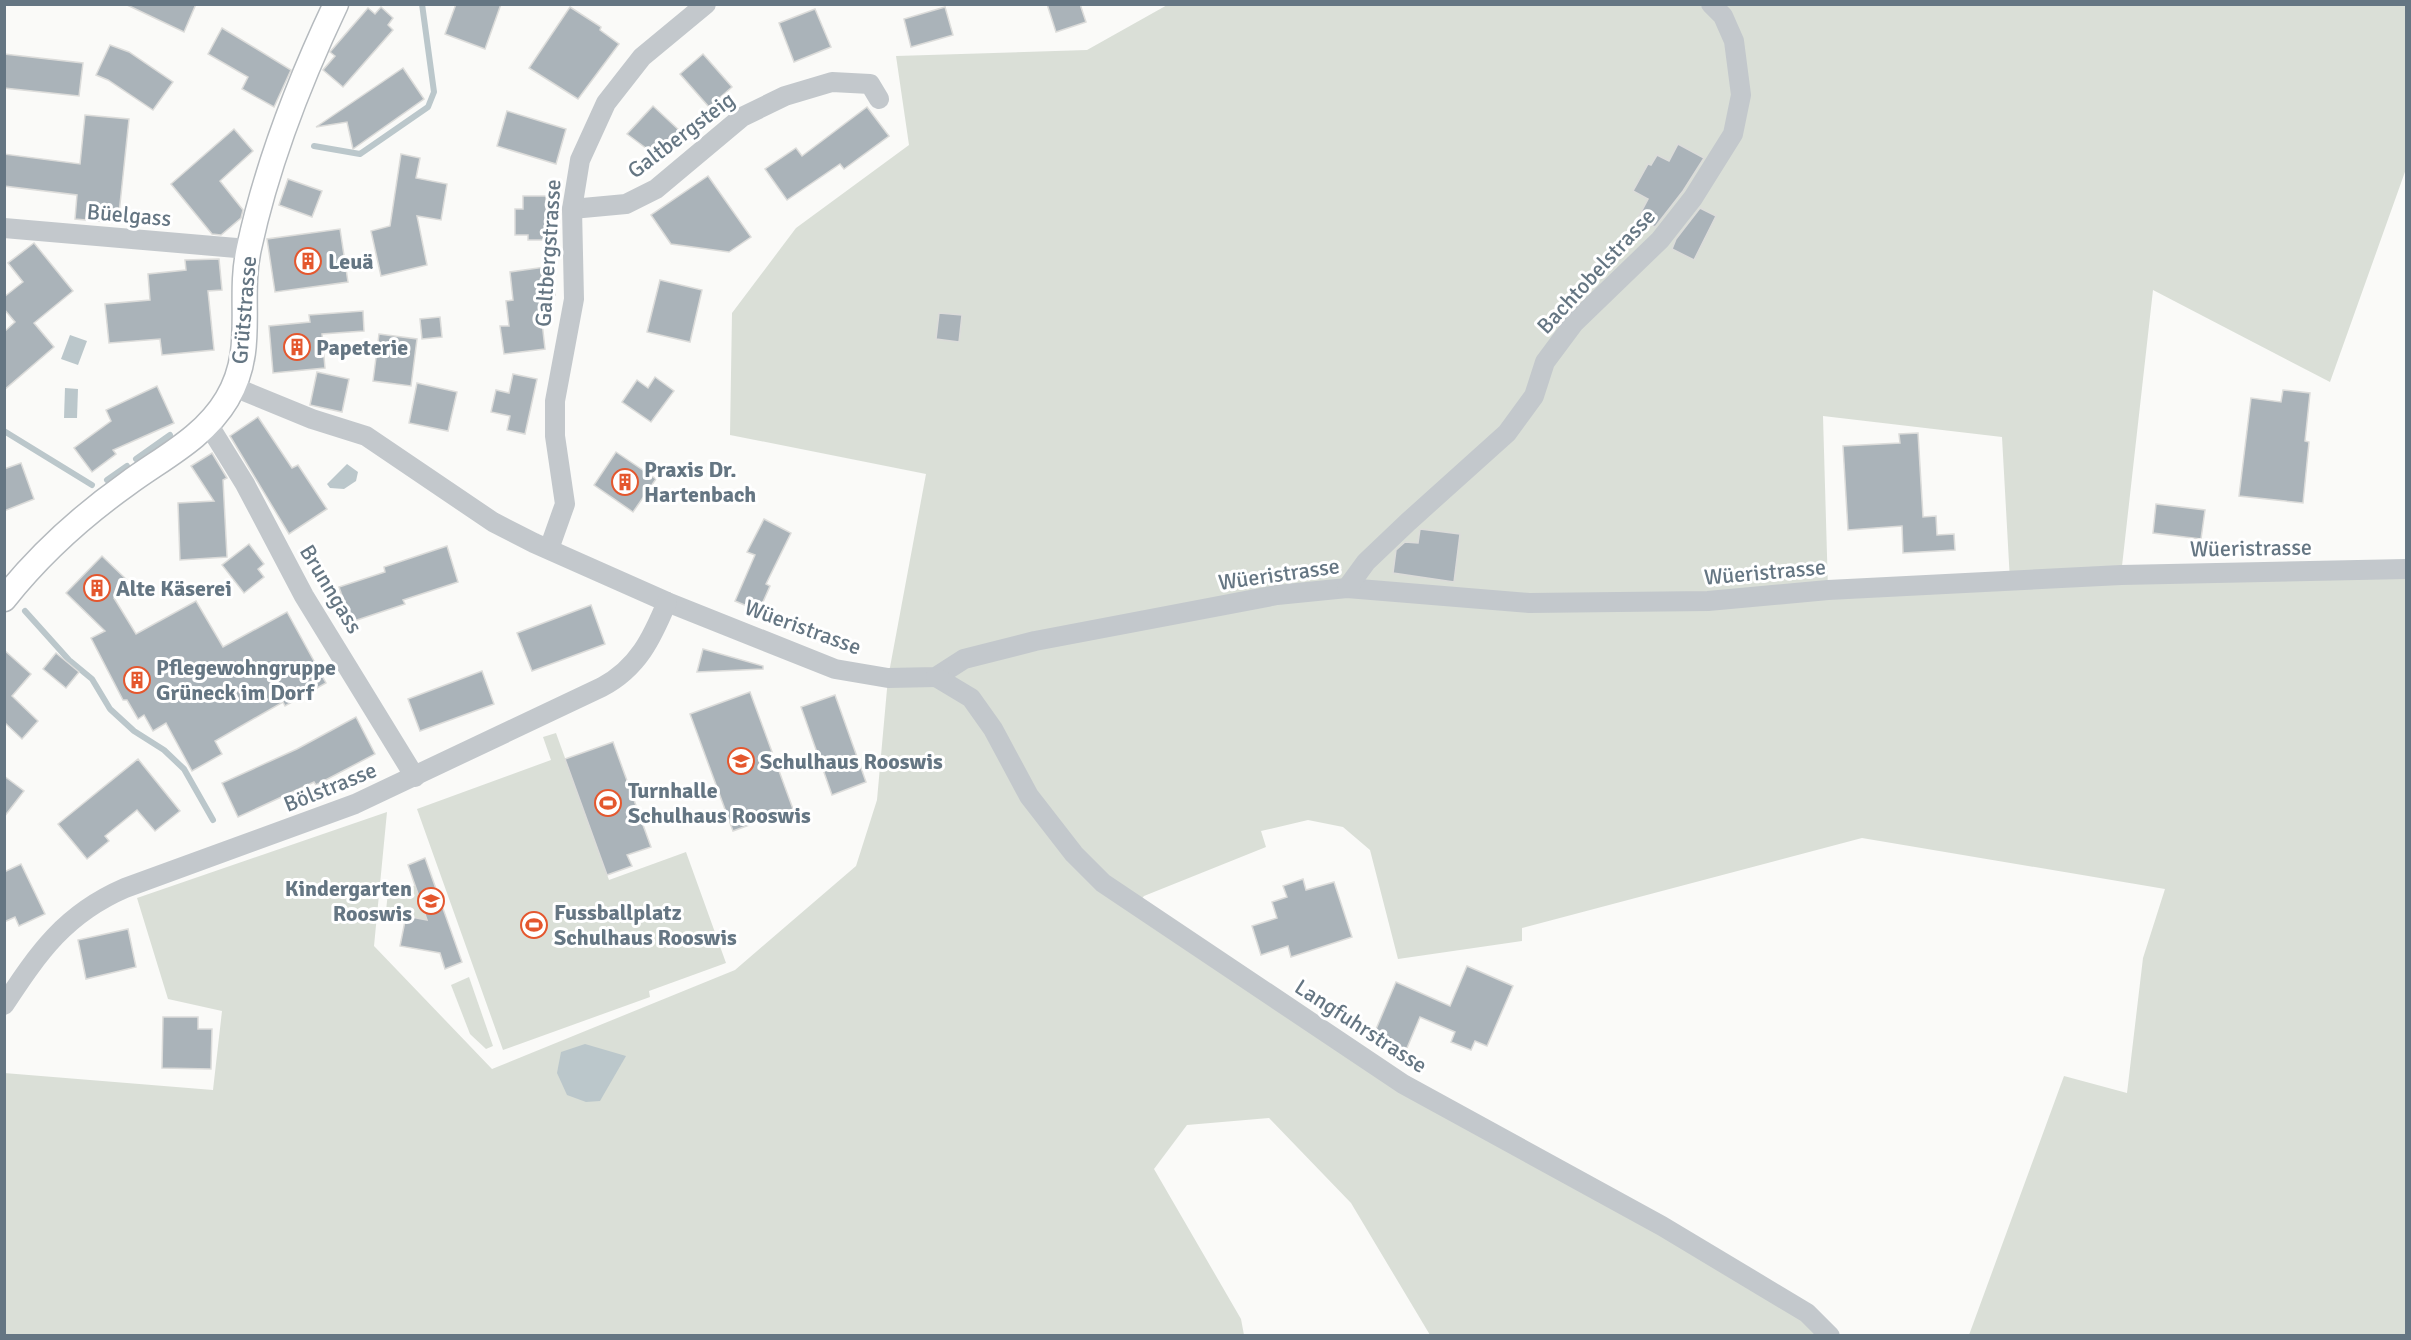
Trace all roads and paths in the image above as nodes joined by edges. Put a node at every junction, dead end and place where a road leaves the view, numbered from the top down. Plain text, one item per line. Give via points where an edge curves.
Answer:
1 (336, 4) edge
2 (706, 4) edge
3 (1711, 4) edge
4 (879, 99) dead end
5 (572, 209) junction
6 (4, 228) edge
7 (248, 249) junction
8 (234, 387) junction
9 (208, 424) junction
10 (549, 549) junction
11 (2406, 570) edge
12 (1347, 588) junction
13 (4, 599) edge
14 (667, 602) junction
15 (936, 677) junction
16 (415, 777) junction
17 (4, 1005) edge
18 (1830, 1335) edge

1 - 7 main road, Grütstrasse via 278,147
2 - 5 street, Galtbergstrasse via 642,57 606,103 580,160
3 - 12 street, Bachtobelstrasse via 1723,16 1734,41 1741,95 1728,143 1660,240 1574,323 1545,362 1534,396 1507,433 1375,554
4 - 5 street, Galtbergsteig via 870,84 832,82 785,96 742,117 656,189 626,204
5 - 10 street, Galtbergstrasse via 573,299 555,413 564,504
6 - 7 street, Büelgass
7 - 8 main road, Grütstrasse via 244,352
8 - 9 main road, Grütstrasse
8 - 10 street, Wüeristrasse via 366,436 493,522
9 - 13 main road, Grütstrasse via 88,514
9 - 16 street, Brunngass via 245,484 304,596
10 - 14 street, Wüeristrasse
11 - 12 street, Wüeristrasse via 2121,575 1828,590 1708,601 1529,603
12 - 15 street, Wüeristrasse via 1276,595 1035,641 964,659
14 - 15 street, Wüeristrasse via 836,669 888,678
14 - 16 street, Bölstrasse via 646,648 610,683
15 - 18 street, Langfuhrstrasse via 971,698 993,729 1029,796 1074,854 1103,883 1403,1084 1671,1232 1807,1313
16 - 17 street, Bölstrasse via 295,828 93,903 47,943

